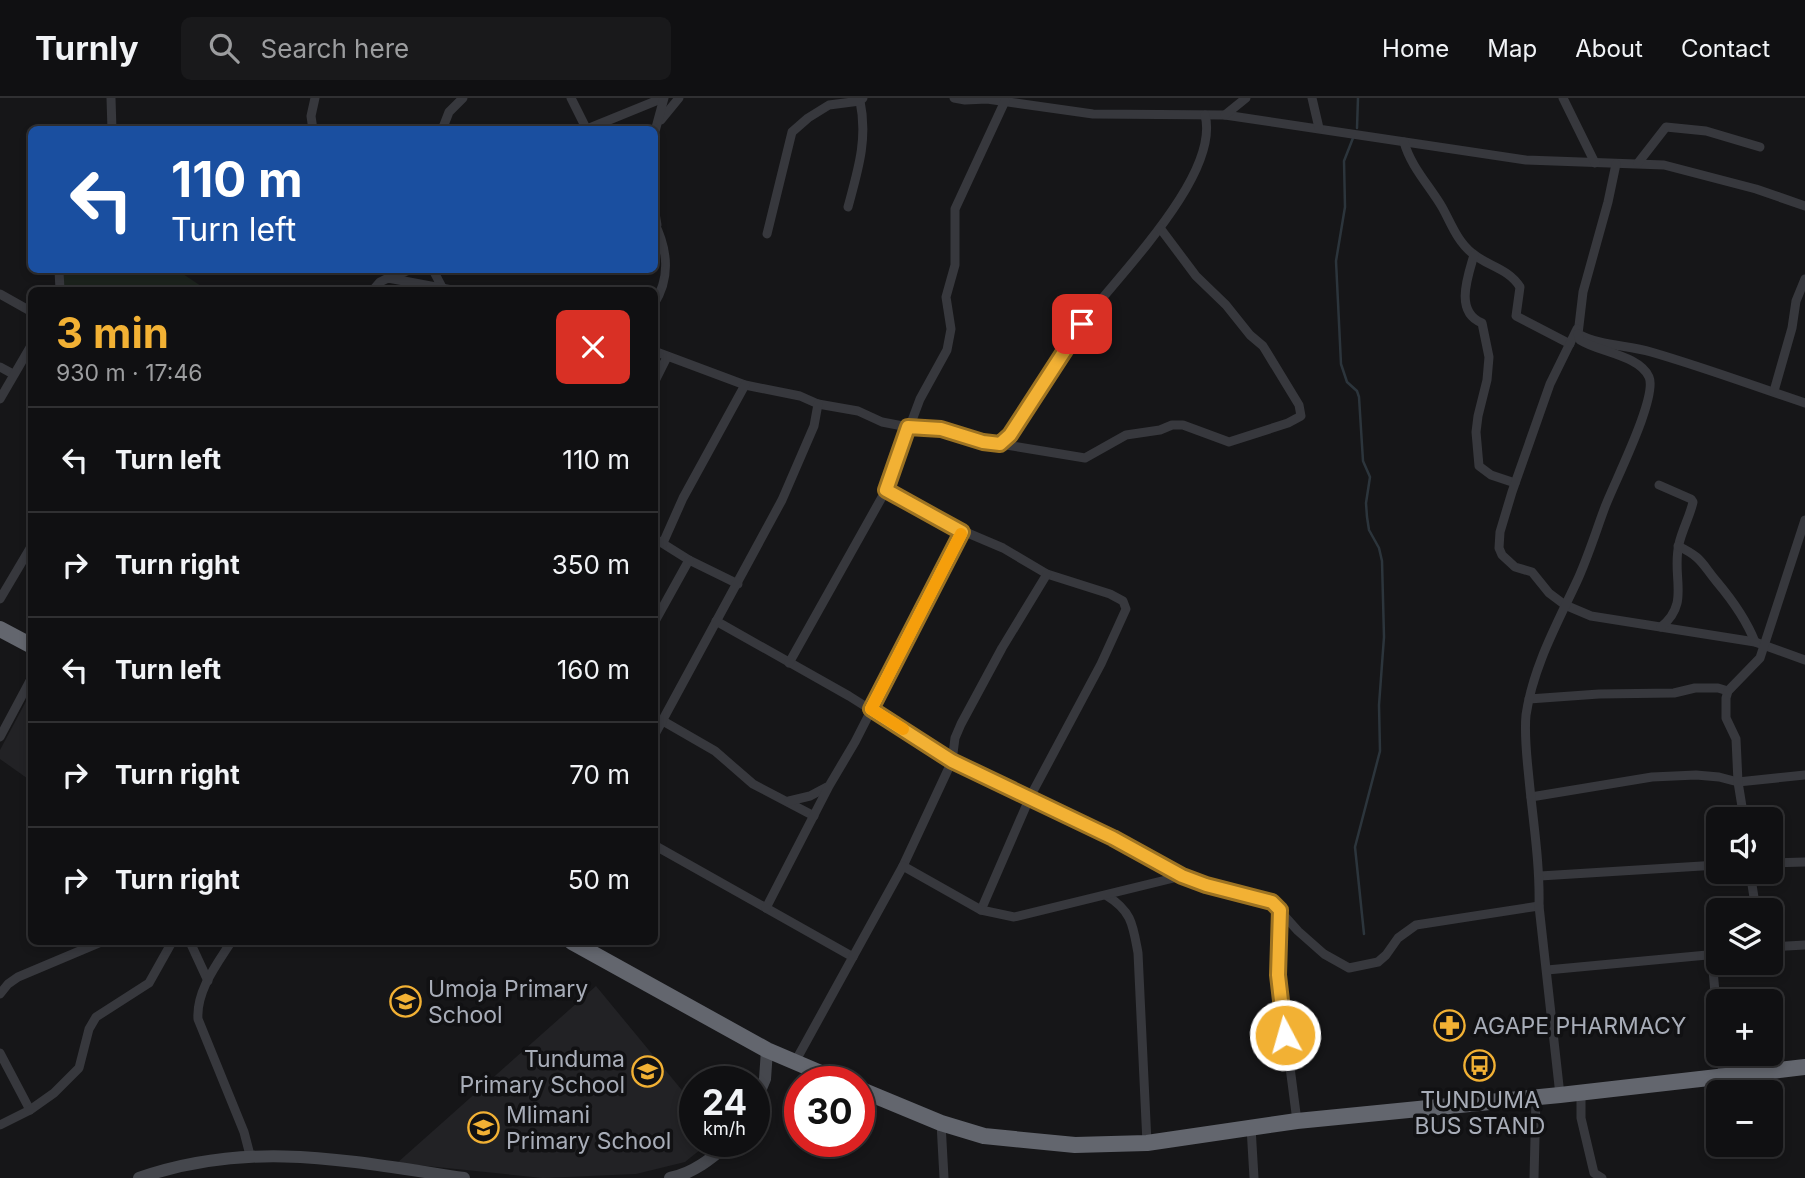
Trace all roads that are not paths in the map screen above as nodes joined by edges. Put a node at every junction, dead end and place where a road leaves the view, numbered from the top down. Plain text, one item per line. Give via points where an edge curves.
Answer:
1 (111, 98) edge
2 (315, 98) edge
3 (463, 98) edge
4 (571, 98) edge
5 (663, 98) edge
6 (679, 98) edge
7 (954, 98) edge
8 (987, 98) edge
9 (1246, 98) edge
10 (1312, 98) edge
11 (1563, 98) edge
12 (862, 99) edge
13 (1005, 101) junction
14 (1205, 115) junction
15 (1226, 115) junction
16 (658, 124) joint
17 (112, 126) edge
18 (312, 126) edge
19 (444, 126) edge
20 (585, 126) edge
21 (594, 126) edge
22 (1319, 128) junction
23 (1404, 142) junction
24 (1759, 147) dead end
25 (1595, 163) junction
26 (1639, 163) junction
27 (1616, 164) junction
28 (1805, 206) edge
29 (848, 207) dead end
30 (1160, 228) junction
31 (658, 230) edge
32 (767, 234) dead end
33 (1474, 254) junction
34 (391, 275) edge
35 (1805, 279) edge
36 (376, 287) edge
37 (437, 287) edge
38 (0, 293) edge
39 (658, 296) edge
40 (28, 310) edge
41 (1578, 331) junction
42 (1570, 344) junction
43 (28, 350) edge
44 (658, 353) edge
45 (667, 357) junction
46 (0, 367) edge
47 (13, 374) junction
48 (658, 375) edge
49 (744, 386) junction
50 (1774, 391) junction
51 (0, 399) edge
52 (1805, 403) edge
53 (818, 404) junction
54 (908, 427) junction
55 (1000, 444) junction
56 (1515, 483) junction
57 (1659, 485) dead end
58 (886, 490) junction
59 (1805, 520) edge
60 (962, 532) junction
61 (659, 541) edge
62 (1678, 546) junction
63 (28, 552) edge
64 (689, 560) junction
65 (1047, 574) junction
66 (738, 584) junction
67 (0, 599) edge
68 (1565, 605) junction
69 (658, 616) edge
70 (716, 621) junction
71 (1661, 627) junction
72 (0, 629) edge
73 (28, 644) edge
74 (1760, 644) junction
75 (1805, 660) edge
76 (789, 663) junction
77 (28, 684) edge
78 (1728, 691) junction
79 (1529, 699) junction
80 (871, 709) junction
81 (663, 721) junction
82 (658, 729) edge
83 (2, 731) edge
84 (952, 761) junction
85 (1805, 775) edge
86 (1738, 782) junction
87 (829, 786) junction
88 (1030, 797) junction
89 (1531, 797) junction
90 (789, 801) junction
91 (1742, 807) edge
92 (814, 816) junction
93 (658, 847) edge
94 (1805, 862) edge
95 (1783, 863) edge
96 (903, 866) junction
97 (1706, 866) edge
98 (1182, 876) junction
99 (1540, 876) junction
100 (1107, 895) junction
101 (1539, 906) junction
102 (766, 908) junction
103 (981, 910) junction
104 (1280, 910) junction
105 (94, 945) edge
106 (170, 945) edge
107 (191, 945) edge
108 (228, 945) edge
109 (577, 945) edge
110 (1805, 945) edge
111 (1783, 946) edge
112 (1706, 955) edge
113 (853, 957) junction
114 (1547, 970) junction
115 (208, 981) junction
116 (0, 994) edge
117 (767, 1050) junction
118 (0, 1053) edge
119 (795, 1062) junction
120 (766, 1066) edge
121 (804, 1066) edge
122 (1722, 1066) edge
123 (1805, 1067) edge
124 (1723, 1074) junction
125 (1581, 1092) junction
126 (1560, 1095) junction
127 (875, 1096) edge
128 (1536, 1097) junction
129 (30, 1110) junction
130 (1297, 1121) junction
131 (941, 1123) junction
132 (0, 1125) edge
133 (1251, 1127) junction
134 (1147, 1143) junction
135 (250, 1155) junction
136 (713, 1157) edge
137 (409, 1174) edge
138 (677, 1177) edge
139 (139, 1178) edge
140 (464, 1178) edge
141 (944, 1178) edge
142 (1254, 1178) edge
143 (1534, 1178) edge
144 (1602, 1178) edge

1 - 17 street
2 - 18 street
3 - 19 street via 449,112
4 - 20 street
5 - 16 street
5 - 21 street
6 - 16 street
7 - 8 street
8 - 13 street
9 - 15 street
10 - 22 street
11 - 25 street
12 - 29 street via 864,146
12 - 32 street via 829,105 792,132
13 - 14 street via 1093,114
13 - 54 street via 958,201 955,265 946,296 950,340
14 - 15 street
14 - 30 street via 1209,127 1195,172
15 - 22 street
22 - 23 street
23 - 25 street via 1526,160
23 - 33 street via 1410,162 1455,233
24 - 26 street via 1706,131 1666,127
25 - 27 street
26 - 27 street
26 - 28 street via 1679,168
27 - 41 street via 1583,292
30 - 55 street via 1082,324
30 - 55 street via 1195,276 1263,346 1301,416 1228,442 1172,425 1126,435 1085,458
31 - 39 street via 667,270
33 - 42 street via 1517,283 1521,293 1516,316
33 - 56 street via 1465,284 1468,313 1482,323 1489,349 1488,380 1476,432 1479,466
34 - 36 street
34 - 37 street
35 - 50 street
38 - 40 street
41 - 42 street
41 - 50 street via 1592,340 1647,351
41 - 68 street via 1586,344 1641,367 1650,389 1643,418
42 - 56 street via 1550,384
43 - 47 street
44 - 45 street
45 - 48 street
45 - 49 street
46 - 47 street
47 - 51 street
49 - 53 street via 800,396
49 - 61 street
50 - 52 street
53 - 54 street
53 - 66 street via 814,426 782,500
54 - 55 street via 941,429
54 - 58 street
56 - 68 street via 1499,548 1515,567 1532,572
57 - 62 street via 1693,502
58 - 60 street
58 - 76 street
59 - 74 street
60 - 65 street via 1003,548
60 - 80 street
61 - 64 street
62 - 71 street via 1678,604
62 - 74 street via 1705,563
63 - 67 street
64 - 66 street
64 - 69 street
65 - 84 street via 961,724
65 - 88 street via 1110,594 1123,601 1126,609
66 - 70 street
68 - 71 street via 1591,616
68 - 79 street
70 - 76 street
70 - 81 street
71 - 74 street
72 - 73 highway
74 - 75 street
74 - 78 street via 1756,664
76 - 80 street
77 - 83 street
78 - 79 street via 1695,688 1674,693
78 - 86 street via 1726,718 1736,738
79 - 89 street via 1526,728
80 - 84 street
80 - 87 street
81 - 82 street
81 - 90 street via 715,751 752,784
84 - 88 street
84 - 96 street
85 - 86 street
86 - 89 street via 1696,775 1661,777
86 - 91 street
87 - 90 street
87 - 92 street
88 - 98 street
88 - 103 street
89 - 99 street
90 - 92 street
92 - 102 street
93 - 102 street
94 - 95 street
96 - 103 street
96 - 113 street
97 - 99 street
98 - 100 street
98 - 104 street via 1272,902
99 - 101 street
100 - 103 street via 1014,917
100 - 134 street via 1121,904 1132,922 1138,953
101 - 104 street via 1416,925 1398,937 1378,962 1349,968 1324,954
101 - 114 street
102 - 113 street
104 - 130 street via 1278,975
105 - 116 street via 18,977
106 - 129 street via 149,983 96,1017 79,1068
107 - 115 street
108 - 115 street
109 - 117 highway
110 - 111 street
112 - 114 street
113 - 119 street
114 - 126 street
115 - 135 street via 198,1018
117 - 119 highway
117 - 120 street
118 - 129 street
119 - 121 highway
122 - 124 street
123 - 124 highway
124 - 125 highway
125 - 126 highway
125 - 144 street via 1581,1118 1594,1173
126 - 128 highway
127 - 131 highway
128 - 130 highway
128 - 143 street
129 - 132 street
130 - 133 highway
131 - 134 highway via 984,1136 1075,1145
131 - 141 street
133 - 134 highway
133 - 142 street
135 - 137 street via 321,1157
135 - 139 street via 197,1162
136 - 138 street
137 - 140 street

